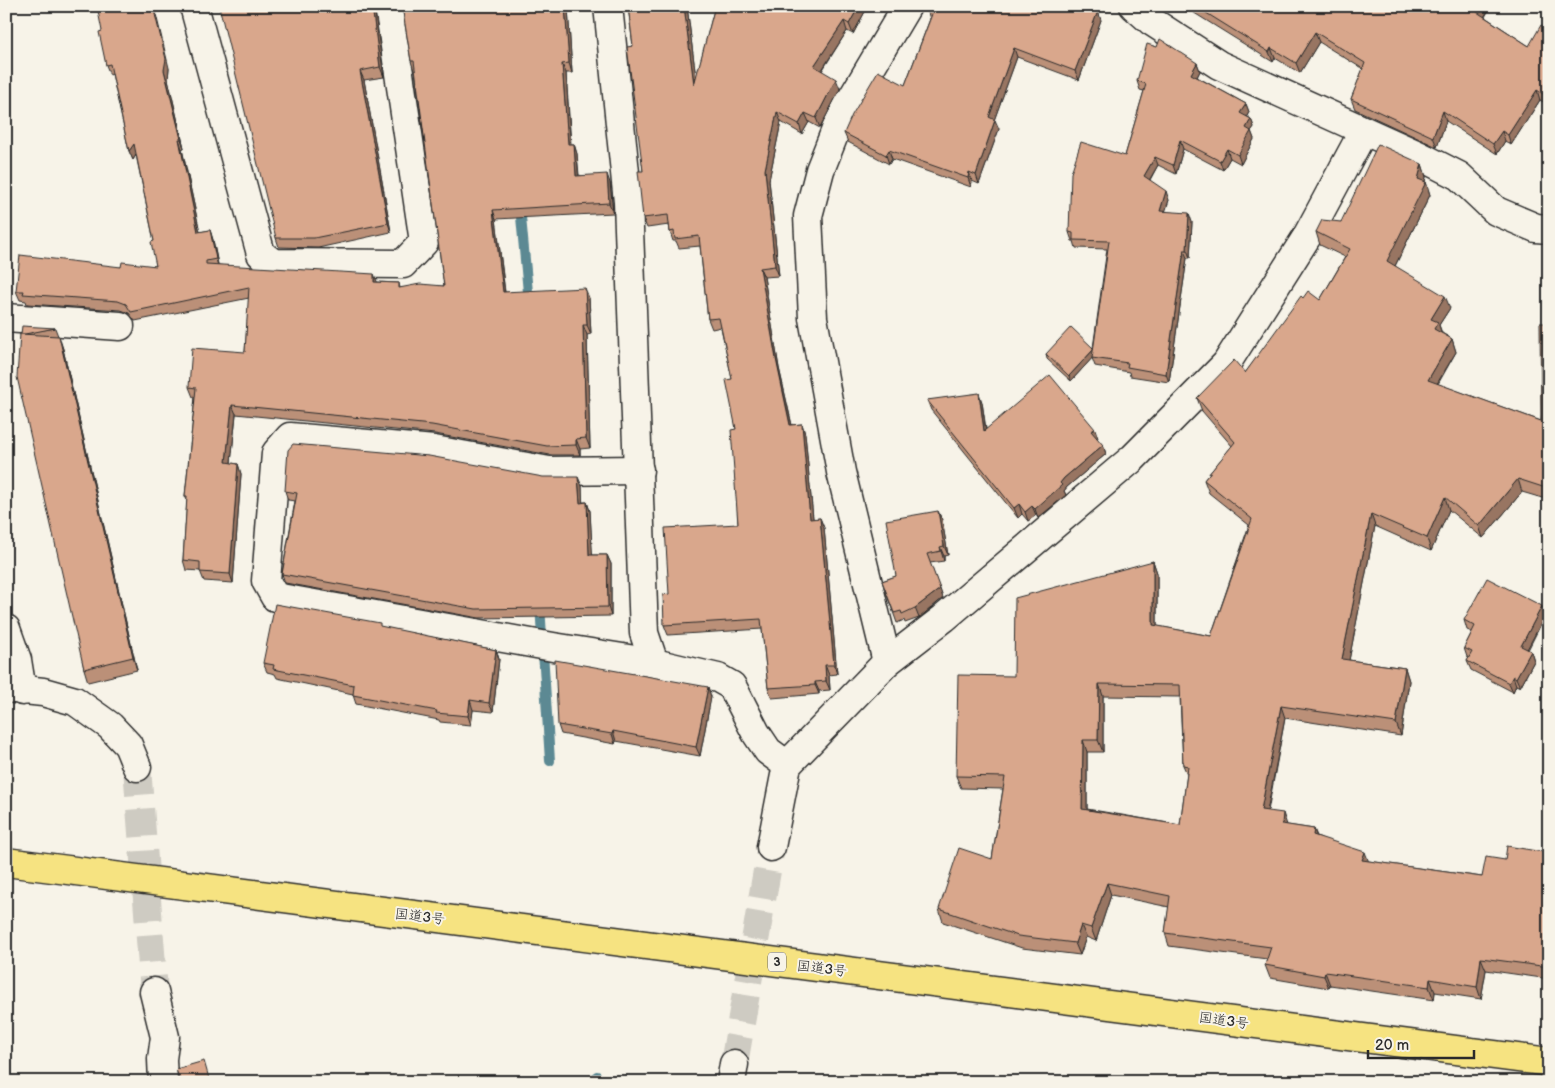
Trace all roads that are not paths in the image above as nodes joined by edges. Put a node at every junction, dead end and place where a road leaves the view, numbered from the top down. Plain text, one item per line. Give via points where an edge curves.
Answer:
1 (194, 6) edge
2 (389, 6) edge
3 (608, 6) edge
4 (907, 6) edge
5 (1134, 6) edge
6 (1363, 132) junction
7 (1549, 229) edge
8 (6, 318) edge
9 (120, 326) dead end
10 (639, 470) junction
11 (6, 629) edge
12 (887, 662) junction
13 (654, 663) junction
14 (14, 689) edge
15 (787, 766) junction
16 (137, 767) tunnel mouth
17 (771, 847) tunnel mouth
18 (6, 862) edge
19 (154, 992) tunnel mouth
20 (1549, 1062) edge
21 (163, 1082) edge

1 - 2 street via 261,254 273,263 403,264 424,242
3 - 10 street via 628,202
4 - 12 street via 841,117 820,170 808,216 813,318 841,472
5 - 6 street via 1151,21 1219,65
6 - 7 street via 1458,176 1496,211 1536,228
6 - 12 street via 1306,238 1226,364 1133,458 944,618
8 - 9 street
10 - 13 street via 644,633
10 - 13 street via 549,471 434,450 290,438 276,453 266,581 275,597
11 - 14 street via 17,660
12 - 15 street
13 - 15 street via 718,678 732,686 768,751
14 - 16 street via 43,692 75,701 110,726 128,745
15 - 17 street
18 - 20 highway, 国道3号 / 3
19 - 21 street via 165,1037

